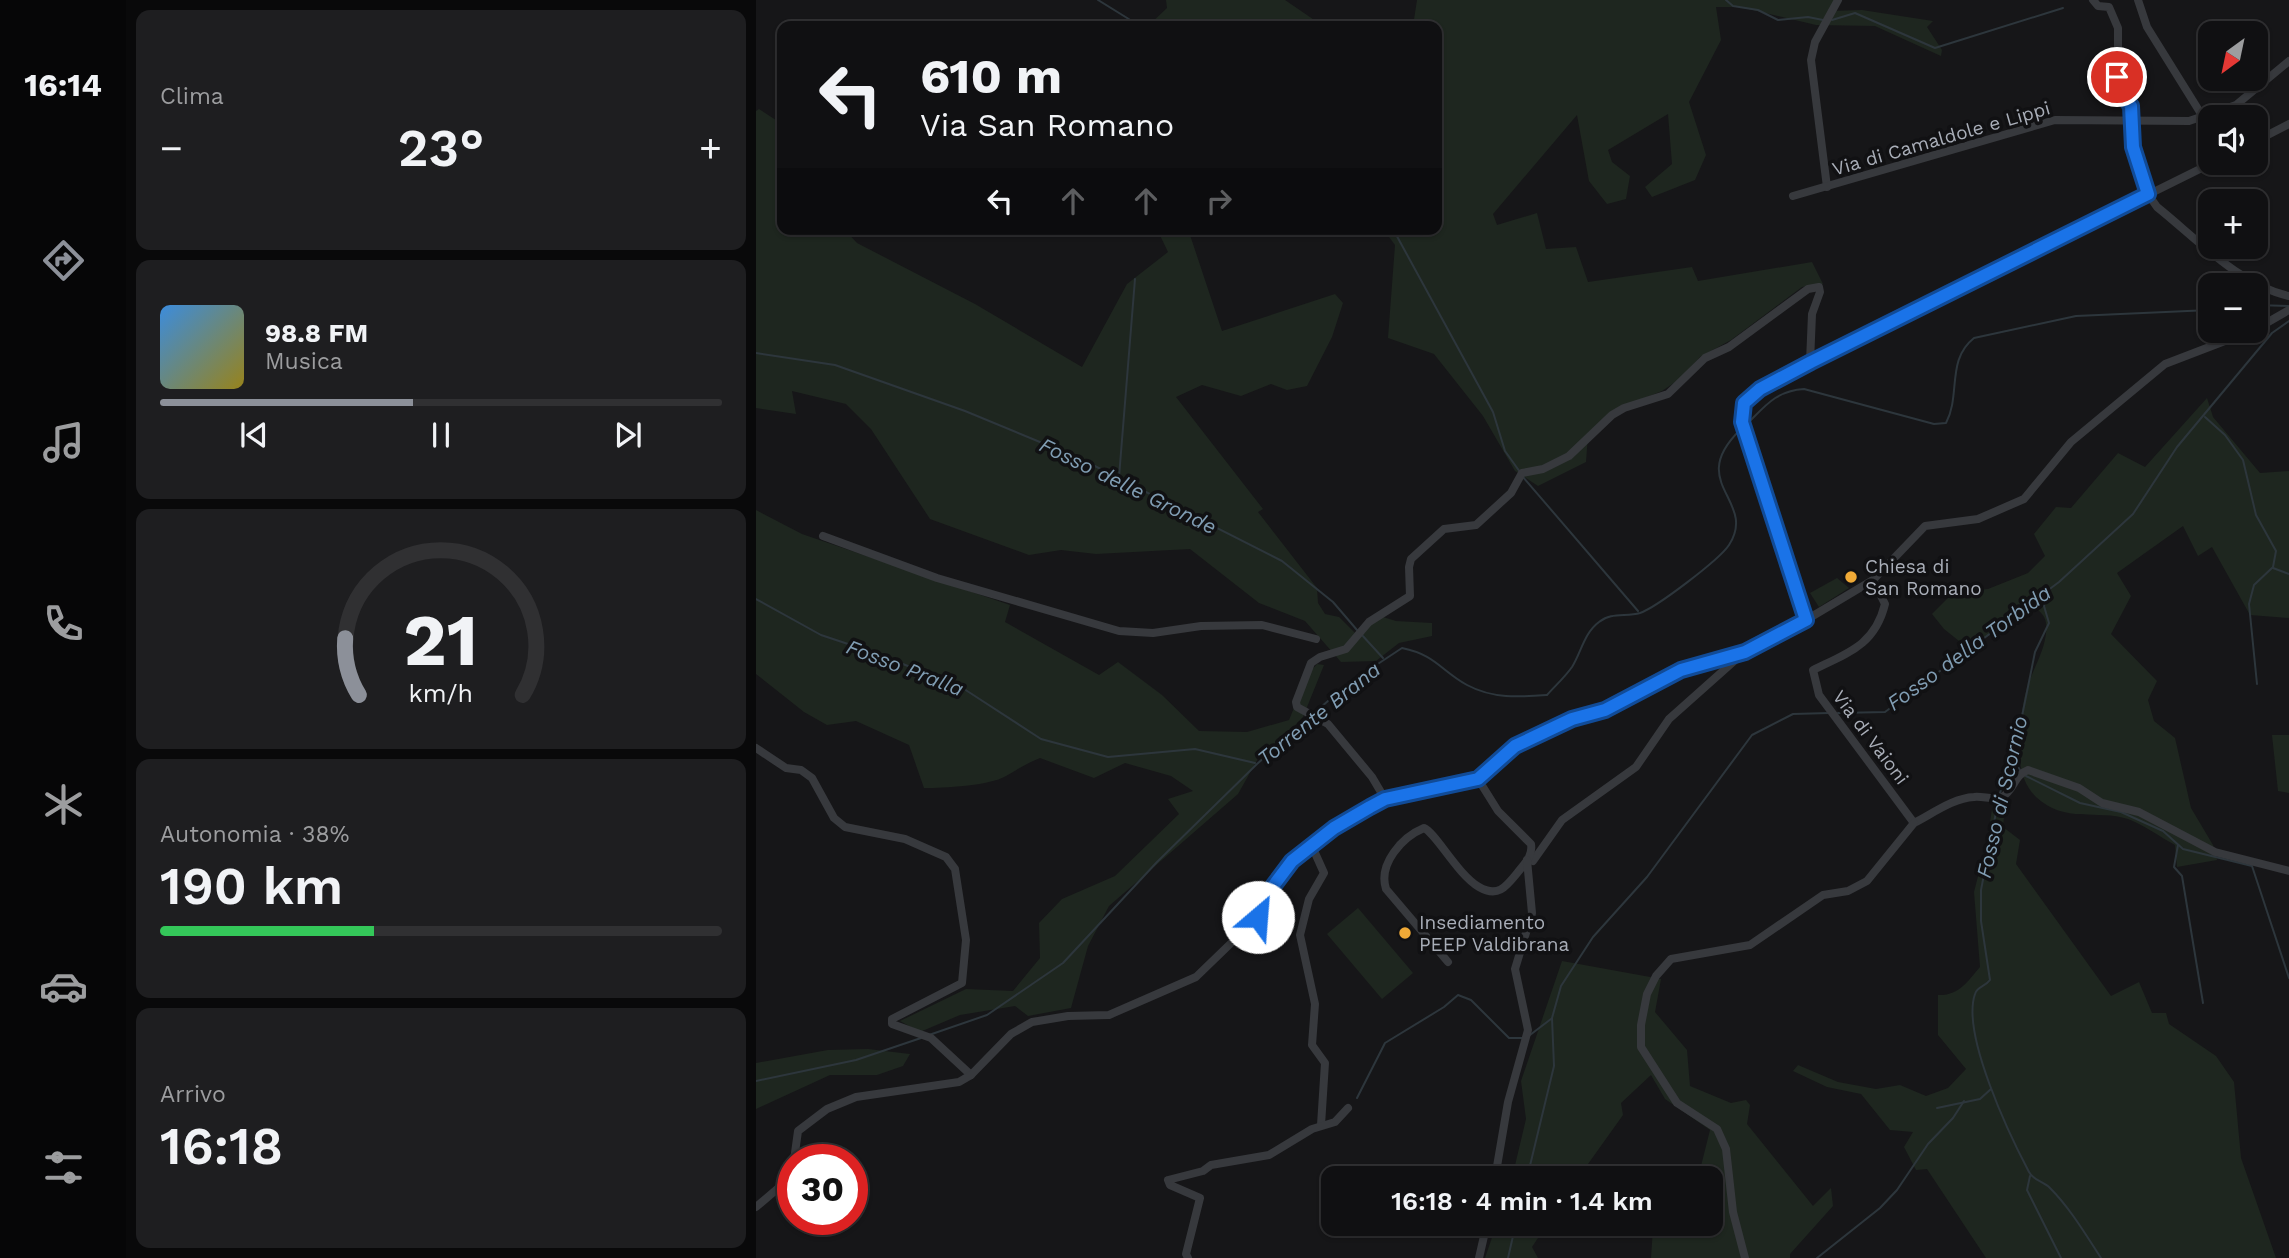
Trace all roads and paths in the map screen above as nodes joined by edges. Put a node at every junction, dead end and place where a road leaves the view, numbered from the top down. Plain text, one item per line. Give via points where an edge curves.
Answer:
1 (1838, 0) edge
2 (2093, 0) edge
3 (2138, 0) edge
4 (2289, 61) edge
5 (2236, 105) edge
6 (2198, 109) edge
7 (2198, 118) edge
8 (2133, 120) junction
9 (2289, 124) edge
10 (2268, 135) edge
11 (2198, 170) edge
12 (1827, 187) junction
13 (2148, 194) junction
14 (1793, 196) dead end
15 (2289, 296) edge
16 (2289, 310) edge
17 (2268, 322) edge
18 (2220, 343) edge
19 (1811, 362) junction
20 (823, 536) dead end
21 (1873, 580) junction
22 (1806, 620) junction
23 (1316, 639) dead end
24 (1745, 652) junction
25 (756, 748) edge
26 (1478, 779) junction
27 (1385, 799) junction
28 (1914, 823) junction
29 (1311, 845) junction
30 (1528, 863) junction
31 (2289, 871) edge
32 (1448, 962) dead end
33 (971, 1075) junction
34 (1348, 1108) dead end
35 (1321, 1125) junction
36 (796, 1144) edge
37 (1497, 1166) edge
38 (777, 1189) edge
39 (756, 1207) edge
40 (1484, 1236) edge
41 (1188, 1258) edge
42 (1479, 1258) edge
43 (1745, 1258) edge

1 - 12 street via 1815,42 1811,60
2 - 8 street via 2109,7 2116,21 2118,85 2130,103
3 - 6 street via 2152,36
4 - 5 street, Via di Camaldole e Lippi
7 - 8 street, Via di Camaldole e Lippi via 2175,123
8 - 12 street, Via di Camaldole e Lippi via 2055,120
8 - 13 street via 2133,147
9 - 10 street
11 - 13 street
12 - 14 street, Via di Camaldole e Lippi
13 - 15 street via 2157,207 2243,275
13 - 19 street
16 - 17 street
18 - 21 street via 2165,364 2071,442 2024,499 1978,519 1925,526
19 - 22 street via 1749,397 1742,408 1742,422
19 - 27 street via 1812,314 1819,287 1808,289 1729,347 1704,358 1668,394 1612,415 1569,456 1520,477 1506,498 1476,525 1444,529 1411,559 1410,596 1369,622 1346,649 1320,657 1307,668 1297,695 1297,706 1328,724
20 - 23 street via 937,578 1119,631 1262,625
21 - 22 street
21 - 28 street, Via di Vaioni via 1885,604 1881,624 1860,647 1813,670 1819,695
22 - 24 street
24 - 26 street via 1681,670 1605,710 1572,719 1515,746
24 - 30 street via 1674,713 1636,768 1562,820
25 - 33 street via 812,778 834,818 845,827 905,839 946,857 955,869 966,940 962,983 892,1019 892,1024 931,1038
26 - 27 street
26 - 30 street via 1498,811 1528,840 1532,850
27 - 29 street
28 - 31 street via 1963,800 2006,795 2019,774 2028,770 2079,788 2102,803 2139,812 2215,852
28 - 43 street via 1867,881 1848,891 1823,895 1750,945 1671,959 1647,994 1642,1047 1678,1103 1717,1129 1722,1138
29 - 33 street via 1284,869 1258,917 1196,978 1109,1015 1032,1022 1005,1038
29 - 35 street via 1324,873 1309,899 1300,935 1315,1004 1312,1045 1325,1063
30 - 32 street via 1503,890 1490,892 1456,869 1427,829 1398,846 1385,887
30 - 37 street via 1532,913 1515,969 1528,1030
33 - 36 street via 947,1086 856,1097 827,1109 798,1131
34 - 35 street via 1335,1122
35 - 41 street via 1269,1155 1210,1165 1168,1180 1200,1198
38 - 39 street
40 - 42 street

